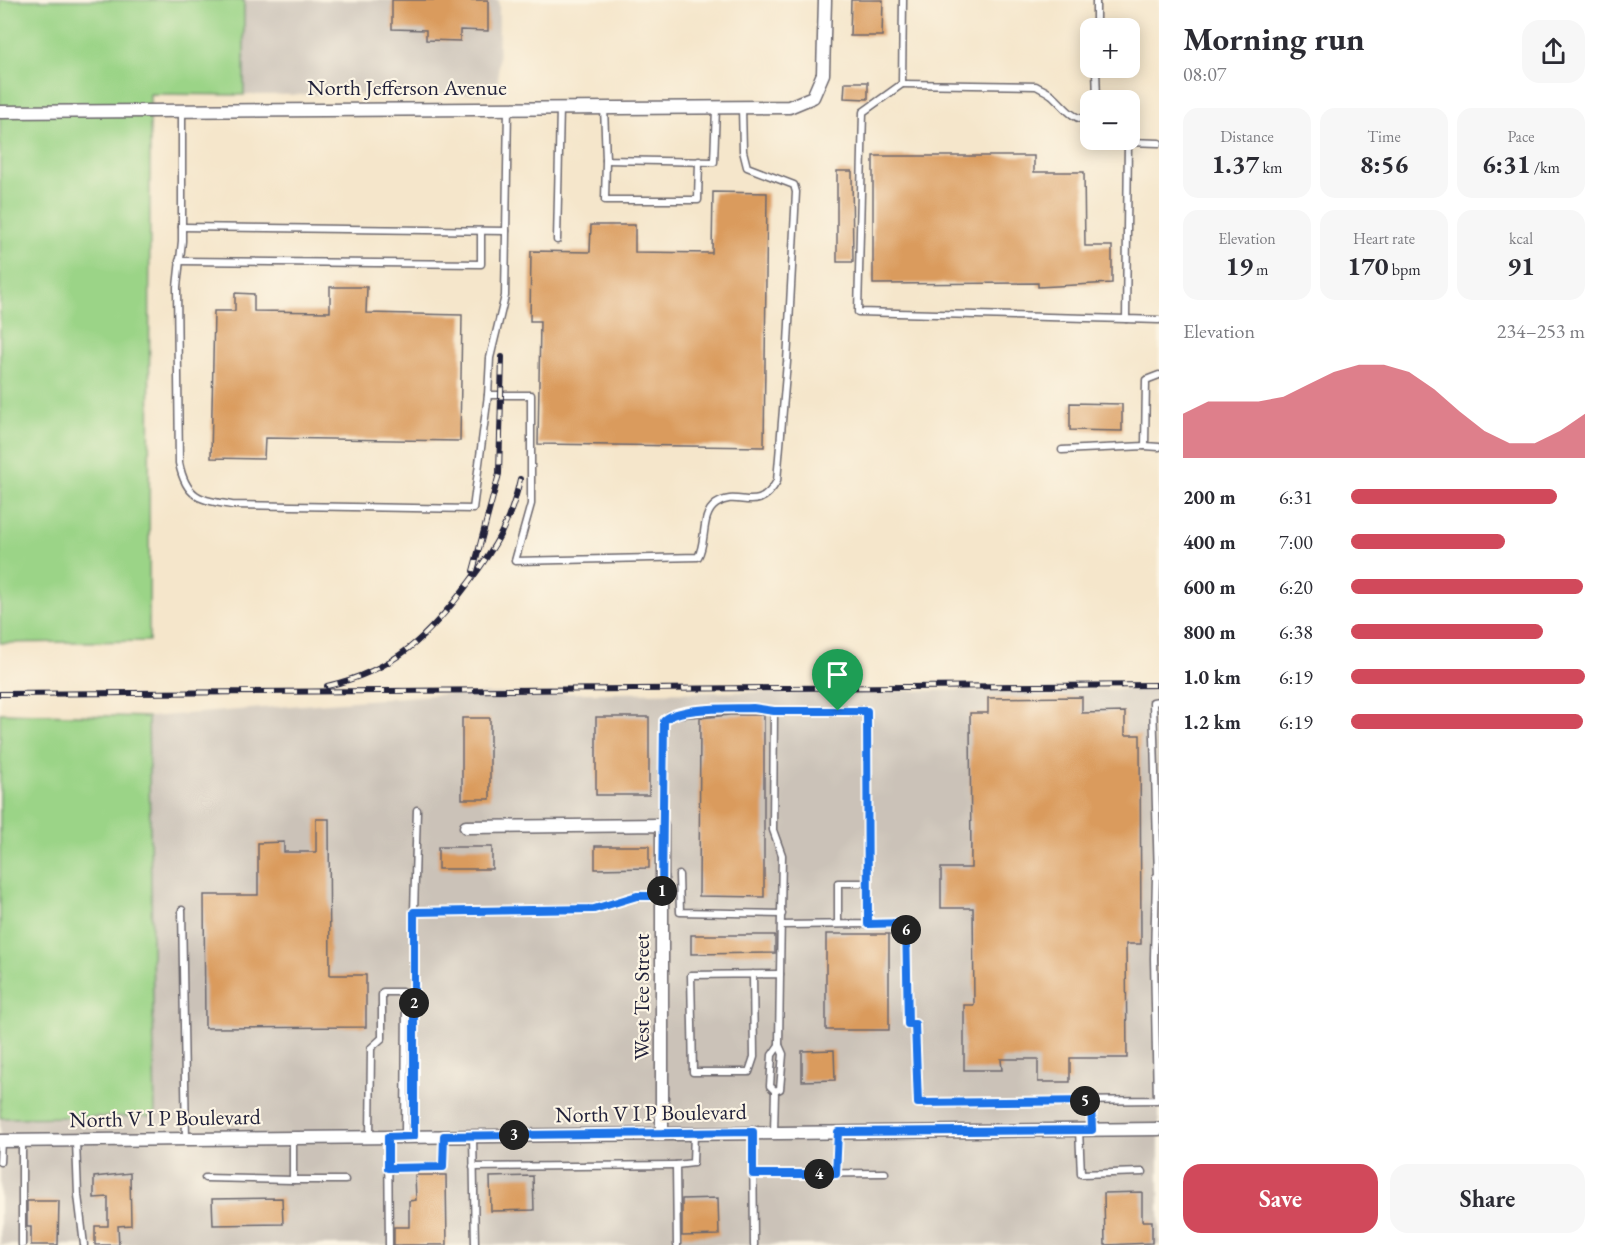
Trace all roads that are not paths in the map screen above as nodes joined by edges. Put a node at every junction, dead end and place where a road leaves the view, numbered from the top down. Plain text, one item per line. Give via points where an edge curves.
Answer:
1 (825, 0) edge
2 (903, 0) edge
3 (1096, 0) edge
4 (1096, 18) edge
5 (902, 84) junction
6 (560, 107) junction
7 (604, 107) junction
8 (742, 107) junction
9 (508, 108) junction
10 (716, 108) junction
11 (182, 110) junction
12 (0, 112) edge
13 (1080, 120) edge
14 (1140, 141) edge
15 (1159, 142) edge
16 (1127, 150) edge
17 (606, 160) junction
18 (699, 161) junction
19 (182, 227) junction
20 (482, 231) junction
21 (506, 231) junction
22 (557, 240) dead end
23 (179, 261) junction
24 (1126, 319) junction
25 (1159, 320) edge
26 (1159, 375) edge
27 (488, 395) junction
28 (1145, 446) junction
29 (1159, 447) edge
30 (1062, 450) dead end
31 (1156, 701) edge
32 (774, 711) junction
33 (417, 810) dead end
34 (662, 825) junction
35 (466, 827) dead end
36 (679, 875) dead end
37 (1158, 877) edge
38 (867, 883) junction
39 (662, 896) junction
40 (182, 910) dead end
41 (414, 912) junction
42 (782, 914) junction
43 (838, 924) junction
44 (868, 924) junction
45 (782, 925) junction
46 (753, 974) junction
47 (780, 974) junction
48 (779, 1045) junction
49 (775, 1091) junction
50 (1091, 1101) junction
51 (1159, 1129) edge
52 (1086, 1130) junction
53 (753, 1132) junction
54 (774, 1132) junction
55 (838, 1132) junction
56 (662, 1133) junction
57 (694, 1133) junction
58 (410, 1136) junction
59 (444, 1136) junction
60 (473, 1136) junction
61 (370, 1137) junction
62 (388, 1137) junction
63 (293, 1138) junction
64 (186, 1139) junction
65 (22, 1140) junction
66 (76, 1140) junction
67 (1, 1141) edge
68 (0, 1162) edge
69 (676, 1165) junction
70 (473, 1167) junction
71 (388, 1168) junction
72 (1143, 1172) dead end
73 (885, 1173) dead end
74 (753, 1174) junction
75 (836, 1174) junction
76 (205, 1178) dead end
77 (293, 1180) junction
78 (345, 1180) dead end
79 (22, 1245) edge
80 (84, 1245) edge
81 (389, 1245) edge
82 (474, 1245) edge
83 (677, 1245) edge
84 (754, 1245) edge

1 - 8 street, North Jefferson Avenue via 823,74 813,97 789,107
2 - 5 lane
3 - 4 lane
5 - 13 lane via 1036,86 1053,95
5 - 24 lane via 863,112 858,312
6 - 7 street, North Jefferson Avenue
6 - 9 street, North Jefferson Avenue
6 - 22 lane
7 - 10 street, North Jefferson Avenue
7 - 17 lane
8 - 10 street, North Jefferson Avenue
8 - 27 lane via 747,167 794,185 796,192 777,480 770,492 753,501 728,500 716,504 709,513 698,556 514,561 531,504 531,395
9 - 11 street, North Jefferson Avenue
9 - 21 lane
10 - 18 lane via 714,162
11 - 12 street, North Jefferson Avenue
11 - 19 lane
14 - 15 lane
16 - 24 lane
17 - 18 lane
17 - 18 lane via 605,200 698,200
19 - 20 lane
19 - 23 lane
20 - 21 lane
20 - 23 lane via 481,264
21 - 27 lane via 505,296 493,335
23 - 27 lane via 179,463 183,482 201,498 232,505 473,509
24 - 25 lane
26 - 28 lane via 1146,380
28 - 29 lane
28 - 30 lane
31 - 37 lane
32 - 34 lane via 753,708 669,715 664,721
32 - 38 lane via 867,711
32 - 42 lane via 773,830 782,855
33 - 41 lane
34 - 35 street
34 - 39 street, West Tee Street
36 - 42 lane via 680,912
37 - 50 lane via 1154,958 1156,1100
38 - 43 lane via 838,883
38 - 44 lane
39 - 41 lane via 637,896 594,909
39 - 56 street, West Tee Street
40 - 64 lane
41 - 58 lane
42 - 45 lane
43 - 44 lane
43 - 45 lane
44 - 50 lane via 906,923 908,1024 915,1024 918,1103
45 - 47 lane
46 - 46 lane via 692,975 693,1072 749,1072 754,1057
46 - 47 lane
47 - 48 lane
48 - 49 lane via 772,1055 770,1086
48 - 49 lane via 783,1054 780,1089
49 - 54 lane
50 - 52 lane
51 - 52 street, North V I P Boulevard
52 - 55 street, North V I P Boulevard
52 - 72 lane via 1081,1174
53 - 54 street, North V I P Boulevard
53 - 57 street, North V I P Boulevard
53 - 74 lane
54 - 55 street, North V I P Boulevard
55 - 75 lane
56 - 57 street, North V I P Boulevard
56 - 60 street, North V I P Boulevard
57 - 69 lane via 693,1164
58 - 59 street, North V I P Boulevard
58 - 61 lane via 406,998 402,992 383,992 382,1038 371,1048
58 - 62 street, North V I P Boulevard
59 - 60 street, North V I P Boulevard
59 - 71 lane via 443,1167
60 - 70 lane
61 - 62 street, North V I P Boulevard
61 - 63 street, North V I P Boulevard
62 - 71 lane
63 - 64 street, North V I P Boulevard
63 - 77 lane
64 - 66 street, North V I P Boulevard
65 - 66 street, North V I P Boulevard
65 - 67 street, North V I P Boulevard
65 - 79 lane
66 - 80 lane
67 - 68 lane
69 - 70 lane
69 - 83 lane
70 - 82 lane
71 - 81 lane
73 - 75 lane
74 - 75 lane
74 - 84 lane
76 - 77 lane
77 - 78 lane

